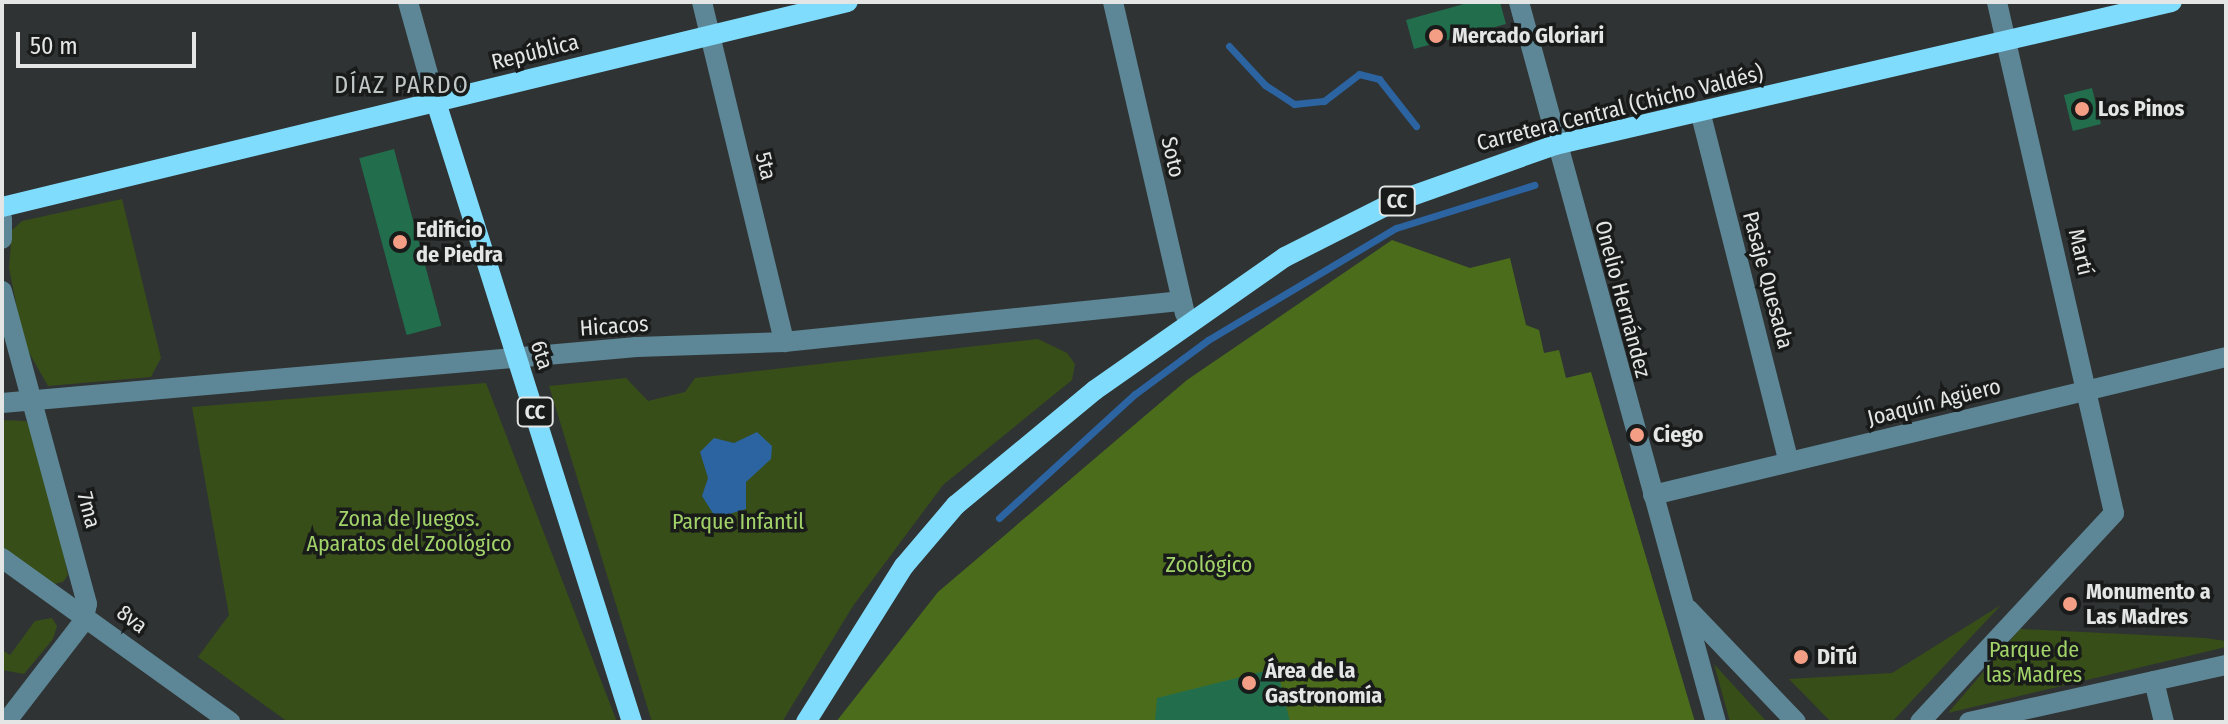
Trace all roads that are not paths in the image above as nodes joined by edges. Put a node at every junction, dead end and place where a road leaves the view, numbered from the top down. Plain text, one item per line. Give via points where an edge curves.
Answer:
1 (408, 2) edge
2 (702, 2) edge
3 (848, 2) edge
4 (1113, 2) edge
5 (1519, 2) edge
6 (1997, 2) edge
7 (2172, 2) edge
8 (710, 35) junction
9 (2006, 38) junction
10 (436, 102) junction
11 (1700, 111) junction
12 (1555, 145) junction
13 (2, 207) edge
14 (2, 218) edge
15 (2, 239) edge
16 (2, 291) edge
17 (1182, 301) junction
18 (1187, 323) junction
19 (784, 342) junction
20 (2226, 357) edge
21 (518, 358) junction
22 (2089, 390) junction
23 (34, 400) junction
24 (2, 403) edge
25 (1789, 462) junction
26 (1653, 495) junction
27 (2, 558) edge
28 (1687, 608) junction
29 (85, 614) junction
30 (2226, 665) edge
31 (2154, 681) junction
32 (6, 722) edge
33 (230, 722) edge
34 (632, 722) edge
35 (806, 722) edge
36 (1716, 722) edge
37 (1796, 722) edge
38 (1920, 722) edge
39 (1969, 722) edge
40 (2164, 722) edge

1 - 10 street, 6ta
2 - 8 street, 5ta
3 - 8 main road, República
4 - 17 street, Soto
5 - 12 street, Onelio Hernández
6 - 9 street, Martí
7 - 9 main road, Carretera Central (Chicho Valdés) / CC
8 - 10 main road, República
8 - 19 street, 5ta
9 - 11 main road, Carretera Central (Chicho Valdés) / CC
9 - 22 street, Martí
10 - 13 main road, República
10 - 21 main road, 6ta / CC
11 - 12 main road, Carretera Central (Chicho Valdés) / CC
11 - 25 street, Pasaje Quesada
12 - 18 main road, Carretera Central (Chicho Valdés) / CC via 1392,203 1285,257
12 - 26 street, Onelio Hernández
14 - 15 street
16 - 23 street, 7ma
17 - 18 street, Soto
17 - 19 street, Hicacos
18 - 35 main road, Carretera Central (Chicho Valdés) / CC via 956,505 904,566
19 - 21 street, Hicacos
20 - 22 street, Joaquín Agüero
21 - 23 street, Hicacos
21 - 34 main road, 6ta / CC
22 - 25 street, Joaquín Agüero
22 - 38 street, Martí via 2114,513
23 - 24 street, Hicacos
23 - 29 street, 7ma via 71,531
25 - 26 street, Joaquín Agüero
26 - 28 street, Onelio Hernández
27 - 29 street, 8va
28 - 36 street, Onelio Hernández
28 - 37 street, Onelio Hernández
29 - 32 street
29 - 33 street, 8va
30 - 31 street
31 - 39 street
31 - 40 street

